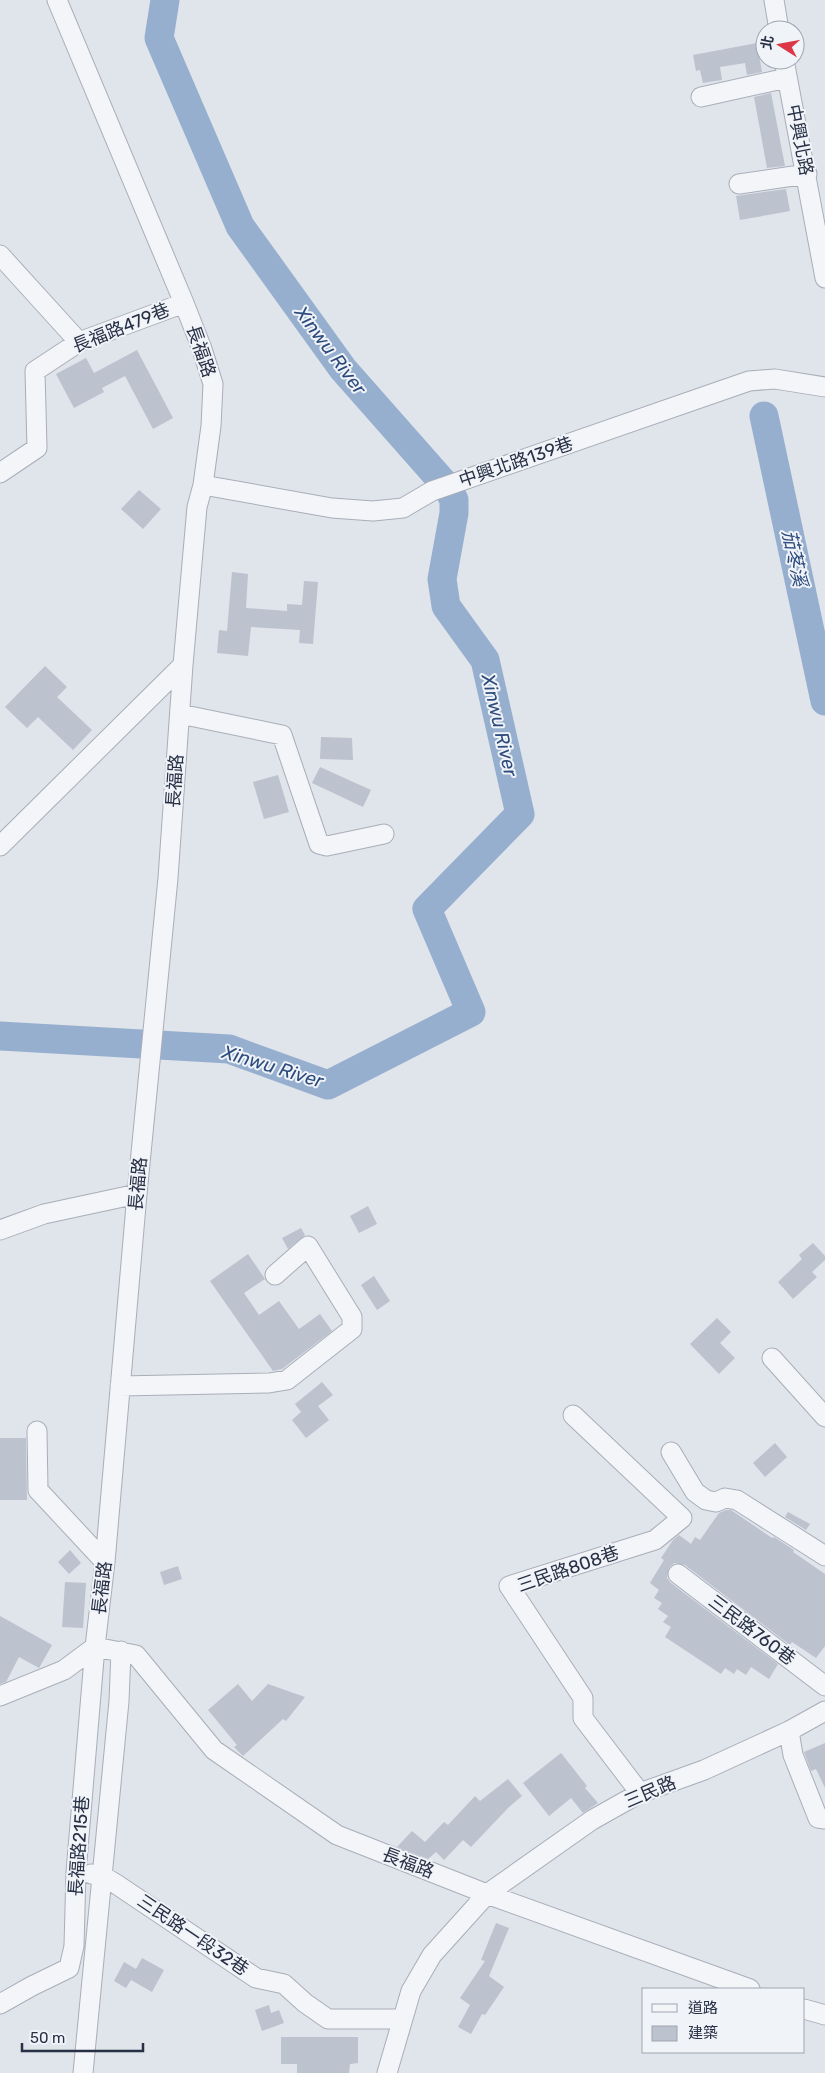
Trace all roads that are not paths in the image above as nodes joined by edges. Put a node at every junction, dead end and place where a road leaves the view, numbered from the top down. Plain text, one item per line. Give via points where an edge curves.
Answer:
1 (57, 0) edge
2 (774, 0) edge
3 (777, 20) edge
4 (783, 70) edge
5 (786, 70) edge
6 (701, 97) dead end
7 (807, 174) junction
8 (739, 184) dead end
9 (0, 255) edge
10 (825, 278) edge
11 (184, 303) junction
12 (79, 342) junction
13 (825, 387) edge
14 (0, 473) edge
15 (203, 484) junction
16 (183, 666) junction
17 (180, 714) junction
18 (384, 834) dead end
19 (0, 846) edge
20 (137, 1194) junction
21 (0, 1230) edge
22 (275, 1275) dead end
23 (772, 1358) dead end
24 (120, 1386) junction
25 (573, 1415) dead end
26 (825, 1416) edge
27 (37, 1431) dead end
28 (672, 1452) dead end
29 (825, 1556) edge
30 (105, 1562) junction
31 (678, 1574) dead end
32 (95, 1647) junction
33 (121, 1651) junction
34 (825, 1686) edge
35 (0, 1696) edge
36 (825, 1712) edge
37 (789, 1731) junction
38 (640, 1793) junction
39 (825, 1819) edge
40 (89, 1874) junction
41 (487, 1894) junction
42 (747, 1988) edge
43 (0, 2004) edge
44 (805, 2008) edge
45 (825, 2015) edge
46 (402, 2019) junction
47 (83, 2073) edge
48 (387, 2073) edge

1 - 11 street, 長福路
2 - 3 street
4 - 6 street
5 - 7 street, 中興北路
7 - 8 street
7 - 10 street, 中興北路
9 - 12 street
11 - 12 street, 長福路479巷
11 - 15 street, 長福路 via 213,384
12 - 14 street, 長福路479巷 via 35,371 37,448
13 - 15 street, 中興北路139巷 via 775,379 749,381 432,491 403,508 373,511 332,508
15 - 16 street, 長福路 via 197,507
16 - 17 street, 長福路
16 - 19 street
17 - 18 street via 282,735 319,844 327,846
17 - 20 street, 長福路 via 168,878
20 - 21 street via 44,1214
20 - 24 street, 長福路
22 - 24 street via 308,1246 352,1317 352,1329 287,1380
23 - 26 street
24 - 30 street, 長福路
25 - 38 street, 三民路808巷 via 682,1518 655,1540 509,1586 582,1698 583,1718
27 - 30 street via 38,1490
28 - 29 street via 695,1492 706,1500 737,1500
30 - 32 street, 長福路
31 - 34 street, 三民路760巷
32 - 33 street, 長福路
32 - 35 street via 64,1670
32 - 40 street, 長福路215巷
33 - 40 street via 119,1700
33 - 41 street, 長福路 via 136,1655 214,1750 337,1835
36 - 37 street, 三民路
37 - 38 street, 三民路 via 704,1770
37 - 39 street via 793,1755 818,1818
38 - 41 street, 三民路 via 592,1820
40 - 43 street, 長福路215巷 via 69,1968
40 - 46 street, 三民路一段32巷 via 256,1978 284,1984 328,2019
40 - 47 street
41 - 42 street, 長福路
41 - 46 street, 三民路 via 432,1955 411,1991
44 - 45 street
46 - 48 street, 三民路

